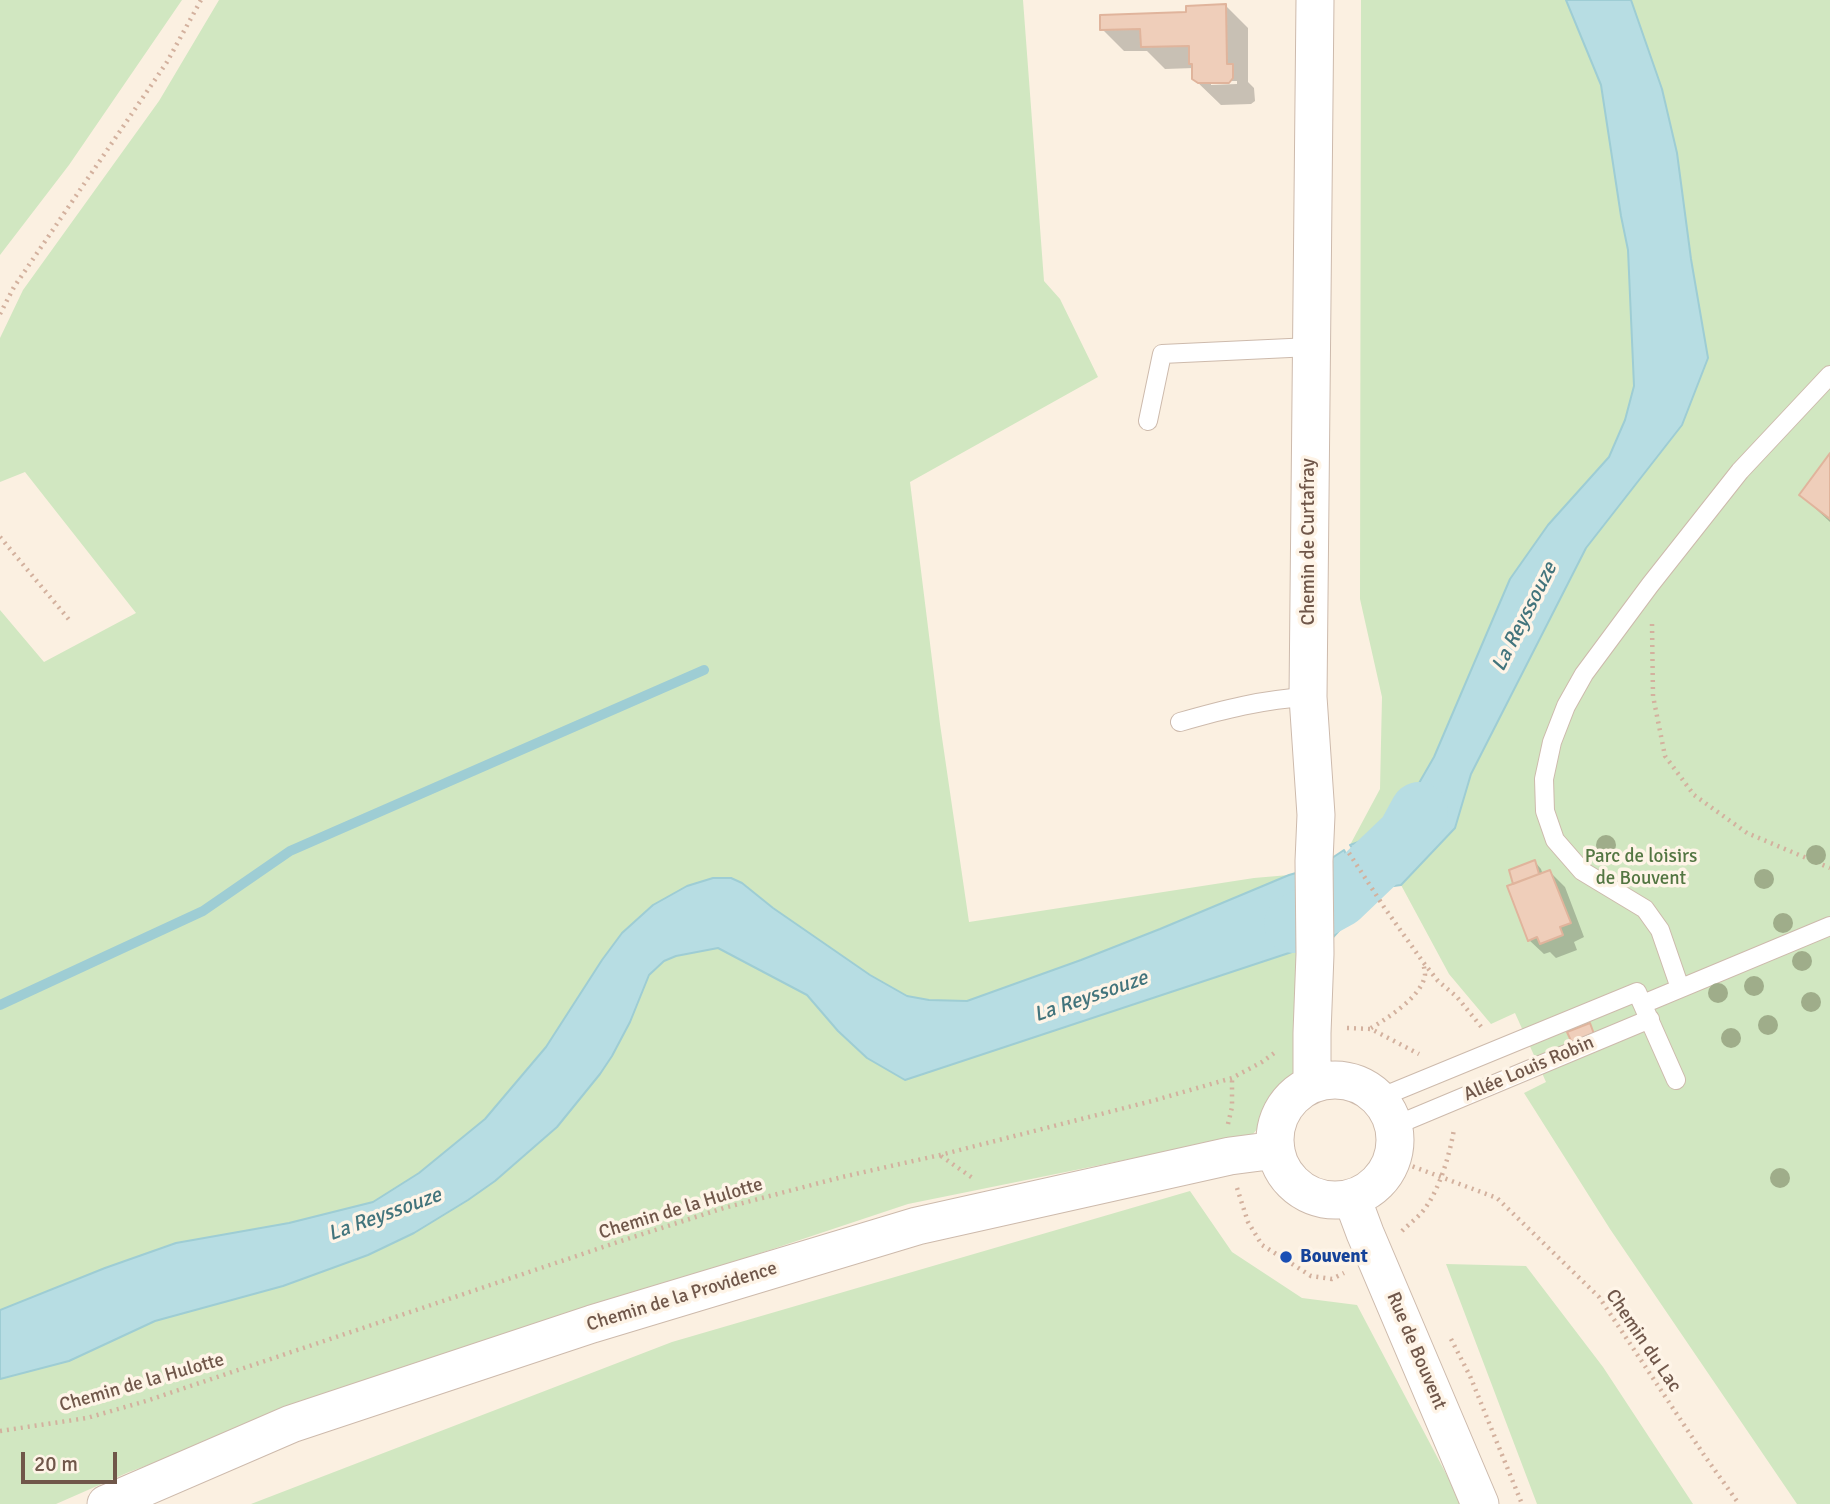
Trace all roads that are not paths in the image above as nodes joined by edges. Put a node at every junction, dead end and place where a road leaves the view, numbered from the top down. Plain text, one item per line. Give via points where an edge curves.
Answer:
1 (1315, 0) edge
2 (1311, 347) junction
3 (1830, 375) edge
4 (1149, 421) dead end
5 (1308, 697) junction
6 (1180, 722) dead end
7 (1830, 926) edge
8 (1680, 988) junction
9 (1646, 1012) junction
10 (1676, 1080) dead end
11 (1312, 1084) junction
12 (1389, 1128) junction
13 (1276, 1150) junction
14 (1352, 1198) junction
15 (106, 1504) edge
16 (1480, 1504) edge

1 - 2 street, Chemin de Curtafray
2 - 4 lane via 1162,354
2 - 5 street, Chemin de Curtafray
3 - 8 lane via 1740,471 1650,584 1584,674 1552,742 1544,779 1545,811 1555,840 1582,871 1645,909 1660,930
5 - 6 lane via 1228,709
5 - 11 street, Chemin de Curtafray via 1317,815 1330,854 1315,954
7 - 8 lane, Allée Louis Robin
8 - 9 lane, Allée Louis Robin
9 - 10 lane
9 - 12 lane, Allée Louis Robin
9 - 12 lane, Allée Louis Robin via 1637,992 1499,1049
11 - 12 street via 1341,1080 1368,1089
11 - 13 street via 1298,1092 1279,1118
12 - 14 street via 1385,1174
13 - 14 street via 1295,1185 1312,1196
13 - 15 street, Chemin de la Providence via 1230,1156 917,1226 605,1320 291,1424
14 - 16 street, Rue de Bouvent

